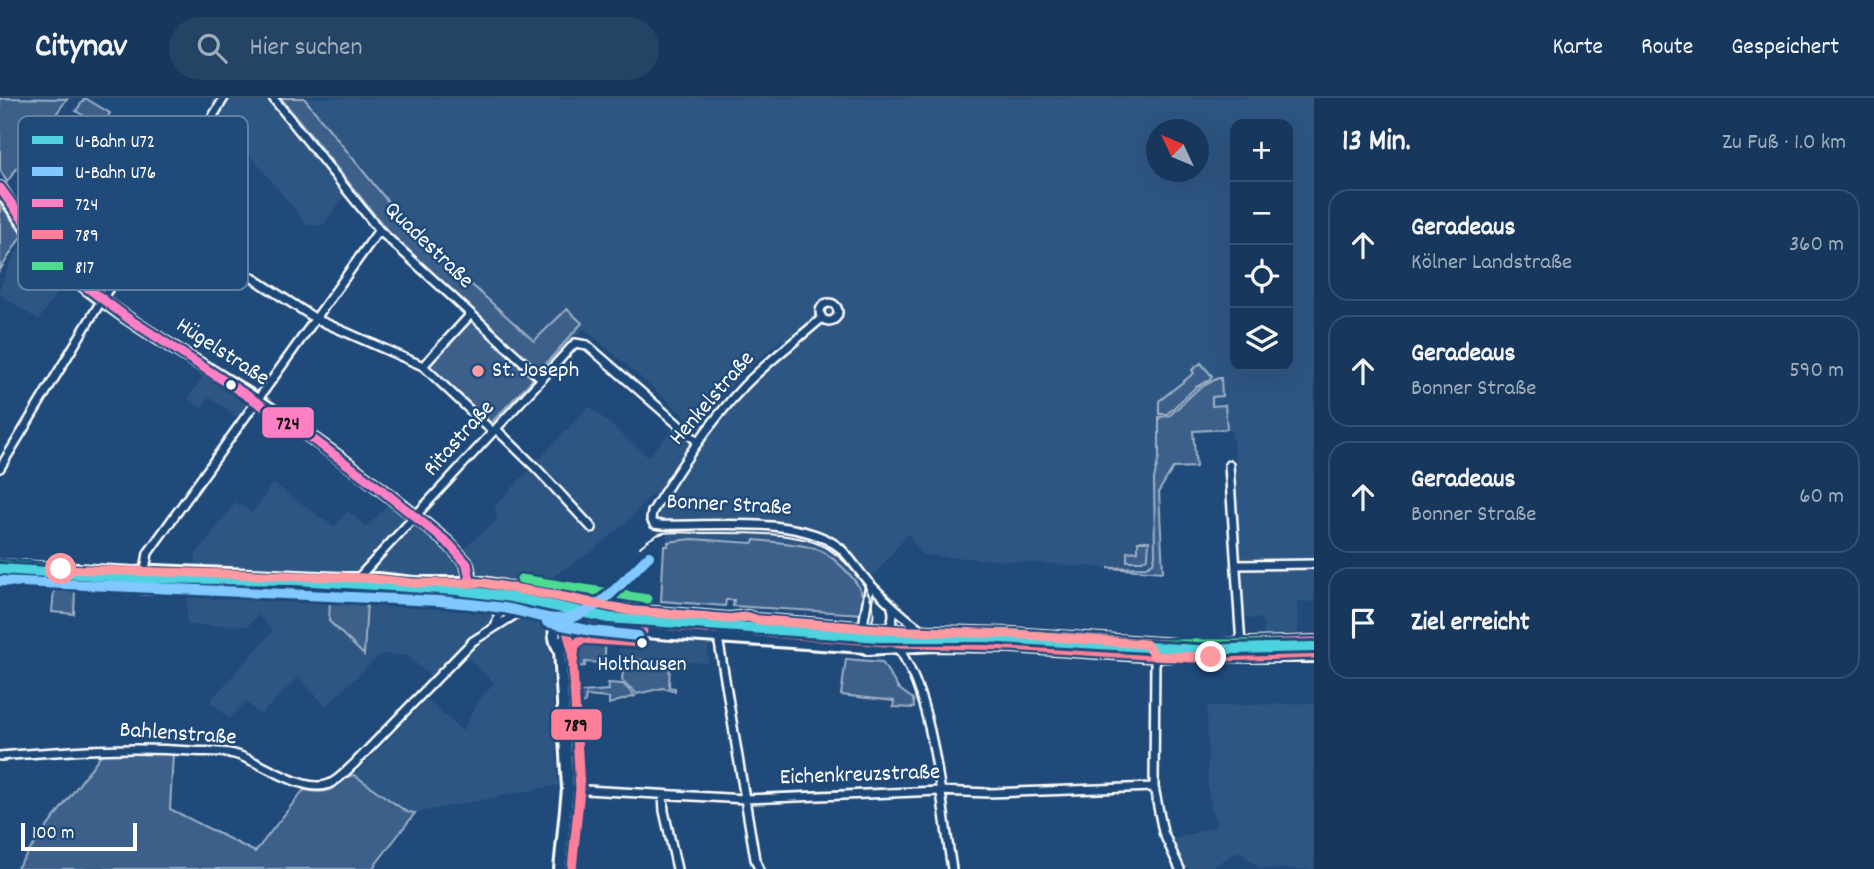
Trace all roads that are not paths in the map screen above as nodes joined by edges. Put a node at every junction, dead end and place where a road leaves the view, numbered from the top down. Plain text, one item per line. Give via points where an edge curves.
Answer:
1 (224, 98) edge
2 (273, 98) edge
3 (213, 116) edge
4 (0, 188) edge
5 (18, 215) edge
6 (379, 230) junction
7 (248, 274) edge
8 (90, 290) edge
9 (106, 290) edge
10 (101, 299) junction
11 (471, 314) junction
12 (316, 318) junction
13 (822, 318) dead end
14 (423, 366) junction
15 (541, 378) junction
16 (258, 401) junction
17 (494, 430) junction
18 (697, 441) junction
19 (1229, 465) dead end
20 (0, 468) edge
21 (415, 517) junction
22 (650, 519) joint
23 (592, 528) dead end
24 (372, 563) junction
25 (1236, 565) junction
26 (1314, 565) edge
27 (0, 566) edge
28 (145, 572) junction
29 (183, 573) junction
30 (0, 577) edge
31 (358, 578) junction
32 (378, 579) junction
33 (471, 582) junction
34 (870, 584) junction
35 (125, 587) junction
36 (170, 587) junction
37 (335, 592) junction
38 (573, 600) junction
39 (487, 605) junction
40 (892, 608) junction
41 (524, 609) junction
42 (556, 620) junction
43 (757, 620) junction
44 (578, 626) junction
45 (863, 626) junction
46 (495, 628) junction
47 (887, 629) junction
48 (924, 631) junction
49 (718, 637) junction
50 (748, 639) junction
51 (1314, 642) edge
52 (1146, 644) junction
53 (1241, 645) junction
54 (864, 647) junction
55 (899, 649) junction
56 (560, 650) junction
57 (1155, 656) junction
58 (1314, 656) edge
59 (0, 757) edge
60 (1154, 788) junction
61 (568, 789) junction
62 (939, 791) junction
63 (663, 794) junction
64 (745, 799) junction
65 (559, 869) edge
66 (677, 869) edge
67 (759, 869) edge
68 (952, 869) edge
69 (1180, 869) edge

1 - 3 street
2 - 6 street, Quadestraße
4 - 5 main road, Hügelstraße
6 - 11 street, Quadestraße
6 - 12 street
7 - 12 street
8 - 10 main road, Hügelstraße
9 - 10 street
10 - 16 main road, Hügelstraße
10 - 20 street
11 - 14 street
11 - 15 street, Quadestraße
12 - 14 street
12 - 16 street
13 - 18 street, Henkelstraße via 746,384
14 - 17 street
15 - 17 street, Ritastraße
15 - 18 street, Ritastraße via 570,347 587,345
16 - 21 main road, Hügelstraße via 320,442
16 - 28 street via 148,553
17 - 21 street, Ritastraße
17 - 23 street
18 - 22 street, Henkelstraße
19 - 25 street
21 - 24 street, Ritastraße
21 - 33 main road, Hügelstraße via 463,559
22 - 34 street, Bonner Straße via 661,525 806,531 842,550
24 - 31 street, Ritastraße
24 - 32 street via 371,572
25 - 26 street
25 - 53 street
27 - 28 main road
28 - 29 main road
28 - 35 street via 142,582
29 - 31 main road
29 - 36 main road via 168,577
30 - 35 main road
31 - 32 main road
31 - 37 main road via 349,589
32 - 33 main road
33 - 38 main road
33 - 39 main road, Hügelstraße via 473,594
34 - 40 street, Bonner Straße
34 - 45 street
35 - 36 main road
36 - 37 main road
37 - 39 main road
38 - 42 main road via 565,604
38 - 43 main road via 634,611
39 - 41 main road
39 - 46 street via 499,615
40 - 47 street via 894,618
40 - 48 street, Bonner Straße
41 - 42 main road
41 - 46 street, Bahlenstraße
42 - 44 main road
42 - 56 main road
43 - 45 main road
43 - 50 main road via 742,627
44 - 49 main road
44 - 56 main road via 568,632
45 - 47 main road
46 - 59 street, Bahlenstraße via 473,641 354,764 326,786 305,784 235,754 155,748
47 - 48 main road
47 - 54 street
48 - 52 main road
49 - 50 main road
49 - 64 street
50 - 54 main road
51 - 53 main road
52 - 53 main road
52 - 57 street
54 - 55 main road
55 - 57 main road via 1010,646
55 - 62 street via 920,695
56 - 61 main road
57 - 58 main road
57 - 60 street
60 - 62 street, Eichenkreuzstraße
60 - 69 street via 1163,832
61 - 63 street, Eichenkreuzstraße
61 - 65 main road
62 - 64 street, Eichenkreuzstraße
62 - 68 street
63 - 64 street, Eichenkreuzstraße
63 - 66 street
64 - 67 street

